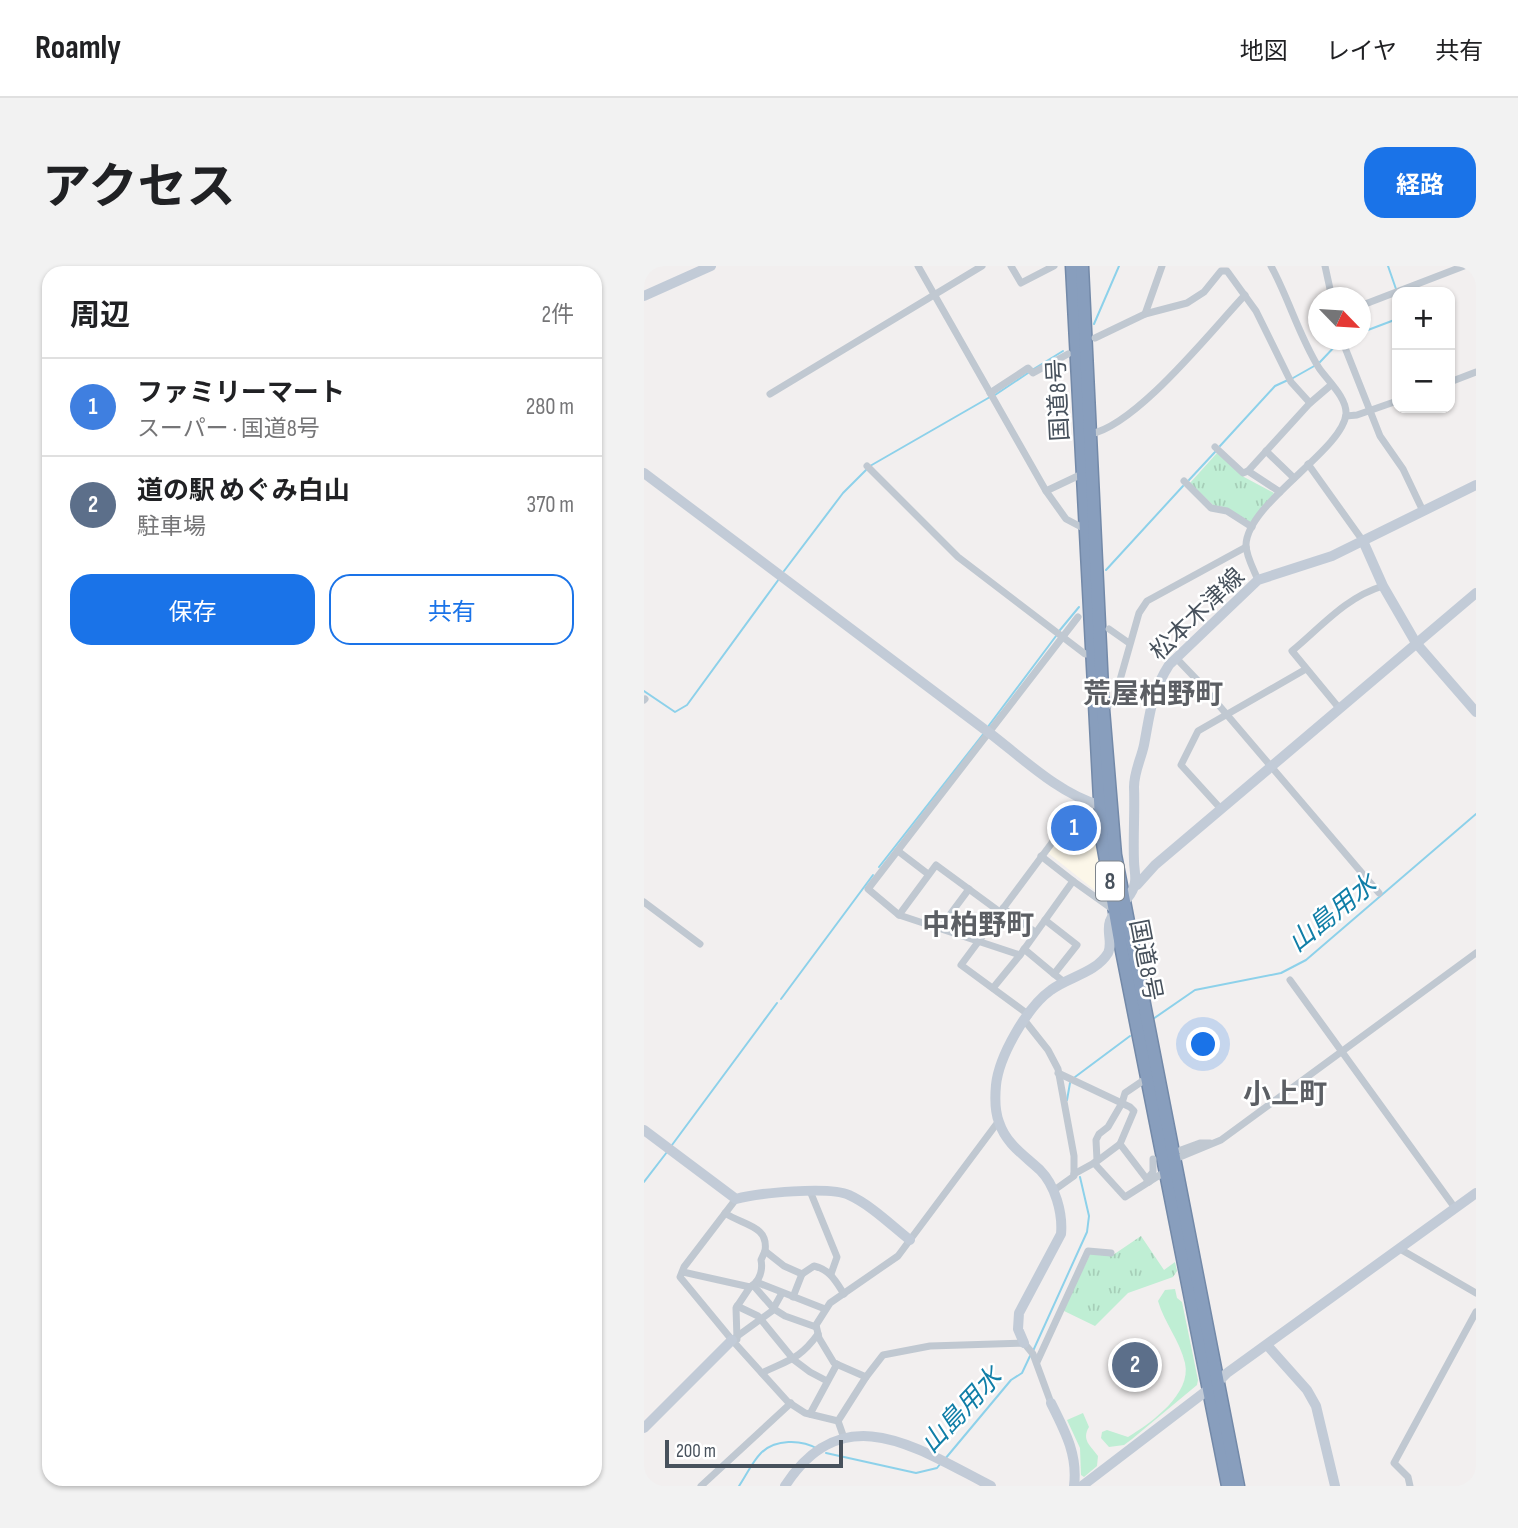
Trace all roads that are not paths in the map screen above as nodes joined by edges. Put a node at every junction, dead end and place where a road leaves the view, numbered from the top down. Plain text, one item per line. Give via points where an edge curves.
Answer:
1 (711, 266) edge
2 (918, 266) edge
3 (982, 266) edge
4 (1011, 266) edge
5 (1054, 266) edge
6 (1072, 266) edge
7 (1082, 266) edge
8 (1162, 266) edge
9 (1271, 266) edge
10 (1325, 266) edge
11 (1464, 266) edge
12 (1330, 287) edge
13 (934, 294) junction
14 (1245, 295) junction
15 (644, 296) edge
16 (1371, 302) edge
17 (1145, 314) junction
18 (1095, 338) dead end
19 (1346, 350) edge
20 (1068, 354) dead end
21 (1476, 372) edge
22 (1455, 380) edge
23 (1331, 385) junction
24 (770, 394) dead end
25 (992, 395) junction
26 (1310, 403) junction
27 (1392, 403) edge
28 (1370, 411) junction
29 (1346, 416) junction
30 (1090, 434) junction
31 (1215, 447) dead end
32 (1266, 451) junction
33 (1308, 464) junction
34 (869, 467) dead end
35 (1248, 471) junction
36 (644, 473) edge
37 (1082, 474) junction
38 (1294, 478) junction
39 (1184, 481) dead end
40 (1476, 486) edge
41 (1046, 491) junction
42 (1280, 492) junction
43 (1423, 511) junction
44 (1252, 527) junction
45 (1085, 529) junction
46 (1363, 541) junction
47 (1246, 547) junction
48 (1258, 580) junction
49 (1383, 586) junction
50 (1476, 593) edge
51 (1078, 617) dead end
52 (1109, 629) dead end
53 (1062, 636) junction
54 (1129, 643) junction
55 (1416, 643) junction
56 (1091, 654) junction
57 (1177, 659) junction
58 (1306, 670) junction
59 (1339, 708) junction
60 (1102, 709) junction
61 (1476, 712) edge
62 (1226, 715) junction
63 (987, 731) junction
64 (1271, 767) junction
65 (1083, 801) junction
66 (1099, 805) junction
67 (1221, 809) junction
68 (898, 851) junction
69 (1115, 855) junction
70 (1041, 856) junction
71 (1133, 863) junction
72 (928, 874) junction
73 (1073, 881) junction
74 (969, 889) junction
75 (1133, 892) junction
76 (1379, 893) dead end
77 (644, 902) edge
78 (1119, 907) junction
79 (1002, 910) junction
80 (899, 915) junction
81 (1045, 920) junction
82 (940, 928) junction
83 (1035, 932) junction
84 (977, 942) junction
85 (700, 944) dead end
86 (1022, 952) junction
87 (1476, 953) edge
88 (1107, 954) junction
89 (1054, 974) junction
90 (1290, 981) dead end
91 (1065, 982) junction
92 (993, 988) junction
93 (1135, 1016) junction
94 (1027, 1018) junction
95 (1343, 1053) junction
96 (1058, 1073) junction
97 (1147, 1077) junction
98 (1122, 1103) junction
99 (999, 1122) junction
100 (1108, 1127) junction
101 (644, 1130) edge
102 (1124, 1136) junction
103 (1120, 1144) junction
104 (1178, 1155) junction
105 (1153, 1159) dead end
106 (1095, 1162) junction
107 (1166, 1171) junction
108 (1074, 1174) junction
109 (1148, 1181) junction
110 (810, 1191) junction
111 (1053, 1191) junction
112 (1476, 1194) edge
113 (736, 1199) junction
114 (1455, 1208) junction
115 (725, 1213) junction
116 (911, 1240) junction
117 (1399, 1249) junction
118 (765, 1251) junction
119 (1111, 1253) dead end
120 (683, 1272) junction
121 (802, 1274) junction
122 (831, 1274) junction
123 (753, 1285) junction
124 (782, 1293) junction
125 (1476, 1293) edge
126 (844, 1294) junction
127 (793, 1297) junction
128 (737, 1306) junction
129 (774, 1309) junction
130 (825, 1310) junction
131 (1476, 1312) edge
132 (762, 1320) junction
133 (817, 1331) junction
134 (734, 1339) junction
135 (1267, 1345) junction
136 (1031, 1352) junction
137 (794, 1360) junction
138 (836, 1364) junction
139 (762, 1373) junction
140 (866, 1377) junction
141 (827, 1381) junction
142 (1213, 1386) junction
143 (791, 1403) junction
144 (1051, 1403) joint
145 (810, 1414) junction
146 (838, 1421) junction
147 (644, 1427) edge
148 (844, 1438) junction
149 (701, 1486) edge
150 (785, 1486) edge
151 (991, 1486) edge
152 (1074, 1486) edge
153 (1082, 1486) edge
154 (1228, 1486) edge
155 (1238, 1486) edge
156 (1335, 1486) edge
157 (1410, 1486) edge

1 - 15 street
2 - 13 street
3 - 13 street
4 - 5 street via 1021,283
6 - 37 highway, 国道8号 / 8
7 - 30 highway, 国道8号 / 8
8 - 17 street
9 - 23 street
10 - 12 street
11 - 16 street
13 - 24 street
13 - 25 street
14 - 17 street via 1227,271 1221,271 1204,292 1187,303
14 - 26 street via 1290,379
14 - 30 street via 1143,405 1101,432
17 - 18 street
19 - 28 street
20 - 25 street
21 - 22 street
23 - 26 street
23 - 29 street via 1345,404
25 - 41 street
26 - 32 street
27 - 28 street
28 - 29 street
28 - 43 street
29 - 33 street
30 - 60 highway, 国道8号 / 8
31 - 35 street via 1243,473
32 - 35 street
32 - 38 street
33 - 38 street
33 - 46 street
34 - 53 street via 957,557
35 - 42 street
36 - 63 street
37 - 41 street
37 - 45 highway, 国道8号 / 8
38 - 42 street
39 - 44 street via 1211,508 1227,511
40 - 43 street, 松本木津線
41 - 45 street via 1066,519
42 - 44 street
43 - 46 street, 松本木津線
44 - 47 street
45 - 56 highway, 国道8号 / 8
46 - 48 street, 松本木津線
46 - 49 street
47 - 48 street
47 - 54 street via 1147,601
48 - 57 street, 松本木津線
49 - 55 street
49 - 58 street via 1351,600 1292,651
50 - 55 street
51 - 53 street
52 - 54 street
53 - 56 street
53 - 63 street
54 - 60 street via 1114,701
55 - 59 street
55 - 61 street
56 - 66 highway, 国道8号 / 8
57 - 62 street
57 - 71 street, 松本木津線 via 1169,665 1151,701 1135,781
58 - 59 street
58 - 62 street
59 - 64 street
60 - 69 highway, 国道8号 / 8
62 - 64 street
62 - 67 street via 1198,731 1181,765
63 - 65 street
63 - 68 street
64 - 67 street
64 - 76 street
65 - 66 street
65 - 70 street
66 - 78 highway, 国道8号 / 8
67 - 75 street via 1142,877
68 - 72 street
68 - 80 street via 868,889
69 - 71 street
69 - 78 highway, 国道8号 / 8
70 - 73 street
70 - 79 street
71 - 75 street, 松本木津線
72 - 74 street via 936,865
72 - 80 street
73 - 78 street
73 - 81 street
74 - 79 street
74 - 82 street
75 - 78 street
77 - 85 street
78 - 88 street via 1108,927
78 - 93 highway, 国道8号 / 8
78 - 104 highway, 国道8号 / 8
79 - 83 street
79 - 84 street
80 - 82 street
81 - 83 street
81 - 89 street via 1077,945
82 - 84 street
83 - 86 street
84 - 86 street
84 - 92 street via 961,965
86 - 89 street
86 - 92 street
87 - 95 street
88 - 91 street via 1079,977
88 - 93 street via 1120,963
89 - 91 street
90 - 95 street
91 - 94 street via 1048,991
92 - 94 street
93 - 97 highway, 国道8号 / 8
94 - 96 street
94 - 99 street via 1000,1067
95 - 104 street via 1221,1140
95 - 114 street
96 - 98 street
96 - 108 street
97 - 98 street via 1125,1093
97 - 107 highway, 国道8号 / 8
98 - 100 street
98 - 102 street via 1134,1111
99 - 111 street via 1012,1146 1045,1177
99 - 116 street
100 - 102 street
100 - 106 street via 1098,1134
101 - 113 street
102 - 103 street
103 - 106 street
103 - 109 street
104 - 142 highway, 国道8号 / 8
105 - 109 street
106 - 108 street
106 - 109 street via 1125,1197
107 - 109 street
107 - 142 highway, 国道8号 / 8
108 - 111 street
110 - 113 street
110 - 116 street via 848,1194
110 - 122 street via 837,1257
111 - 136 street via 1060,1234 1019,1313 1018,1329
112 - 114 street
113 - 115 street
114 - 117 street
115 - 118 street via 758,1228 767,1242
115 - 120 street
116 - 126 street via 898,1256
117 - 125 street
117 - 135 street
118 - 121 street
118 - 123 street
119 - 136 street via 1087,1251
120 - 123 street
120 - 134 street via 680,1277
121 - 122 street via 814,1266
121 - 127 street
122 - 126 street
123 - 124 street
123 - 128 street
123 - 129 street
124 - 127 street
124 - 129 street
126 - 130 street
127 - 130 street
128 - 132 street
128 - 134 street
129 - 132 street
129 - 133 street
130 - 133 street
131 - 157 street via 1394,1463
132 - 134 street
132 - 137 street
133 - 137 street
133 - 138 street
134 - 139 street
134 - 147 street
135 - 142 street
135 - 156 street via 1316,1406
136 - 140 street via 967,1344 890,1352
136 - 144 street
137 - 139 street
137 - 141 street
138 - 140 street
138 - 141 street
139 - 143 street
140 - 146 street
141 - 145 street
142 - 153 street
142 - 154 highway, 国道8号 / 8
142 - 155 highway, 国道8号 / 8
143 - 145 street
143 - 149 street
144 - 152 street via 1073,1450
145 - 146 street
146 - 148 street
148 - 150 street via 808,1458
148 - 151 street via 886,1437

